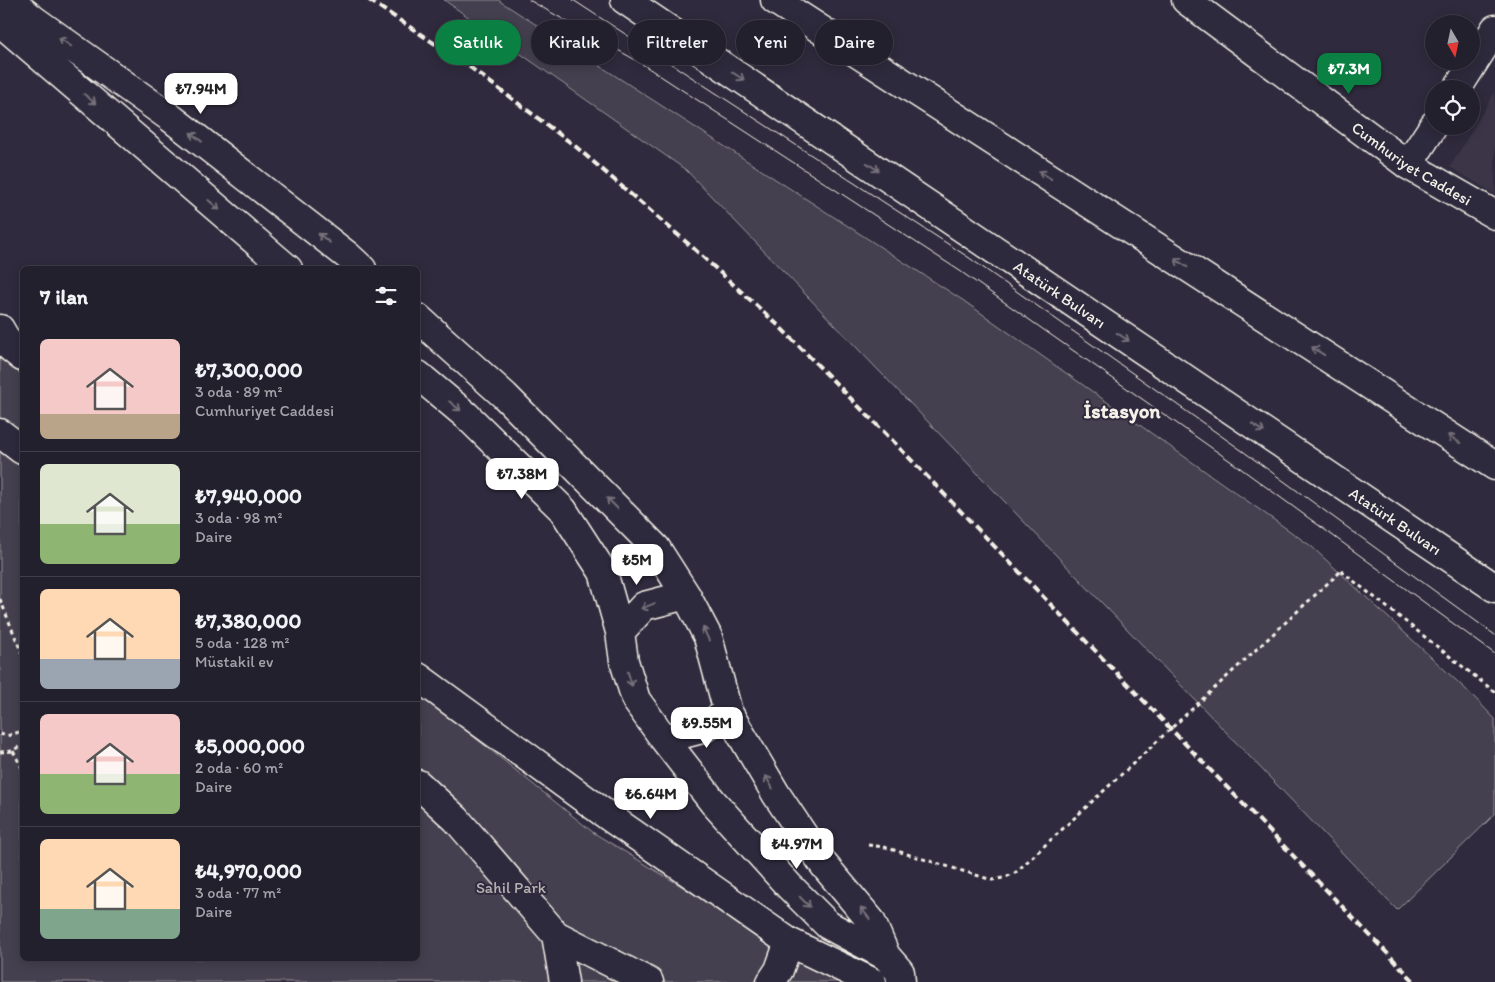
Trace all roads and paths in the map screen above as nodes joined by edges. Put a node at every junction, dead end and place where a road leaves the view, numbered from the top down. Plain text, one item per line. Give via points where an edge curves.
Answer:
1 (9, 0) edge
2 (625, 0) edge
3 (775, 0) edge
4 (1186, 0) edge
5 (0, 22) edge
6 (1495, 29) edge
7 (1463, 80) edge
8 (1427, 135) edge
9 (1408, 165) junction
10 (1495, 215) edge
11 (285, 266) edge
12 (359, 266) edge
13 (420, 320) edge
14 (0, 329) edge
15 (20, 355) edge
16 (420, 377) edge
17 (0, 433) edge
18 (20, 448) edge
19 (1495, 466) edge
20 (1495, 588) edge
21 (686, 596) junction
22 (0, 599) edge
23 (620, 632) junction
24 (20, 649) edge
25 (420, 678) edge
26 (1495, 692) edge
27 (728, 712) junction
28 (20, 732) edge
29 (0, 734) edge
30 (664, 739) junction
31 (20, 746) edge
32 (0, 752) edge
33 (13, 752) junction
34 (20, 764) edge
35 (420, 786) edge
36 (802, 833) junction
37 (868, 845) dead end
38 (762, 857) junction
39 (556, 935) junction
40 (789, 942) junction
41 (886, 956) junction
42 (564, 982) edge
43 (649, 982) edge
44 (771, 982) edge
45 (872, 982) edge
46 (901, 982) edge

12 -> 1 street via 171,118
2 -> 20 street, Atatürk Bulvarı
19 -> 3 street
4 - 9 street, Cumhuriyet Caddesi
5 -> 11 street
6 - 7 street
8 - 9 street
9 - 10 street, Cumhuriyet Caddesi
21 -> 13 street via 656,548 505,396
14 - 15 street via 11,348
16 -> 23 street via 468,416 563,510 604,572
17 - 18 street
21 -> 23 street via 644,606
27 -> 21 street via 708,637
22 - 24 path
23 -> 30 street via 624,661 636,700
25 - 40 street via 608,816
26 - 37 path, bridge via 1341,571 1015,873 992,880
27 - 30 street via 702,729
36 -> 27 street
28 - 29 path via 8,736
30 - 38 street via 713,802
31 - 33 path
32 - 33 path
33 - 34 path
35 - 39 street via 456,819
36 - 38 street via 795,845 780,856
41 -> 36 street via 872,921 824,865
38 -> 41 street via 828,925
39 - 42 street
39 - 43 street
40 - 44 street
40 - 45 street
41 - 46 street via 900,972

